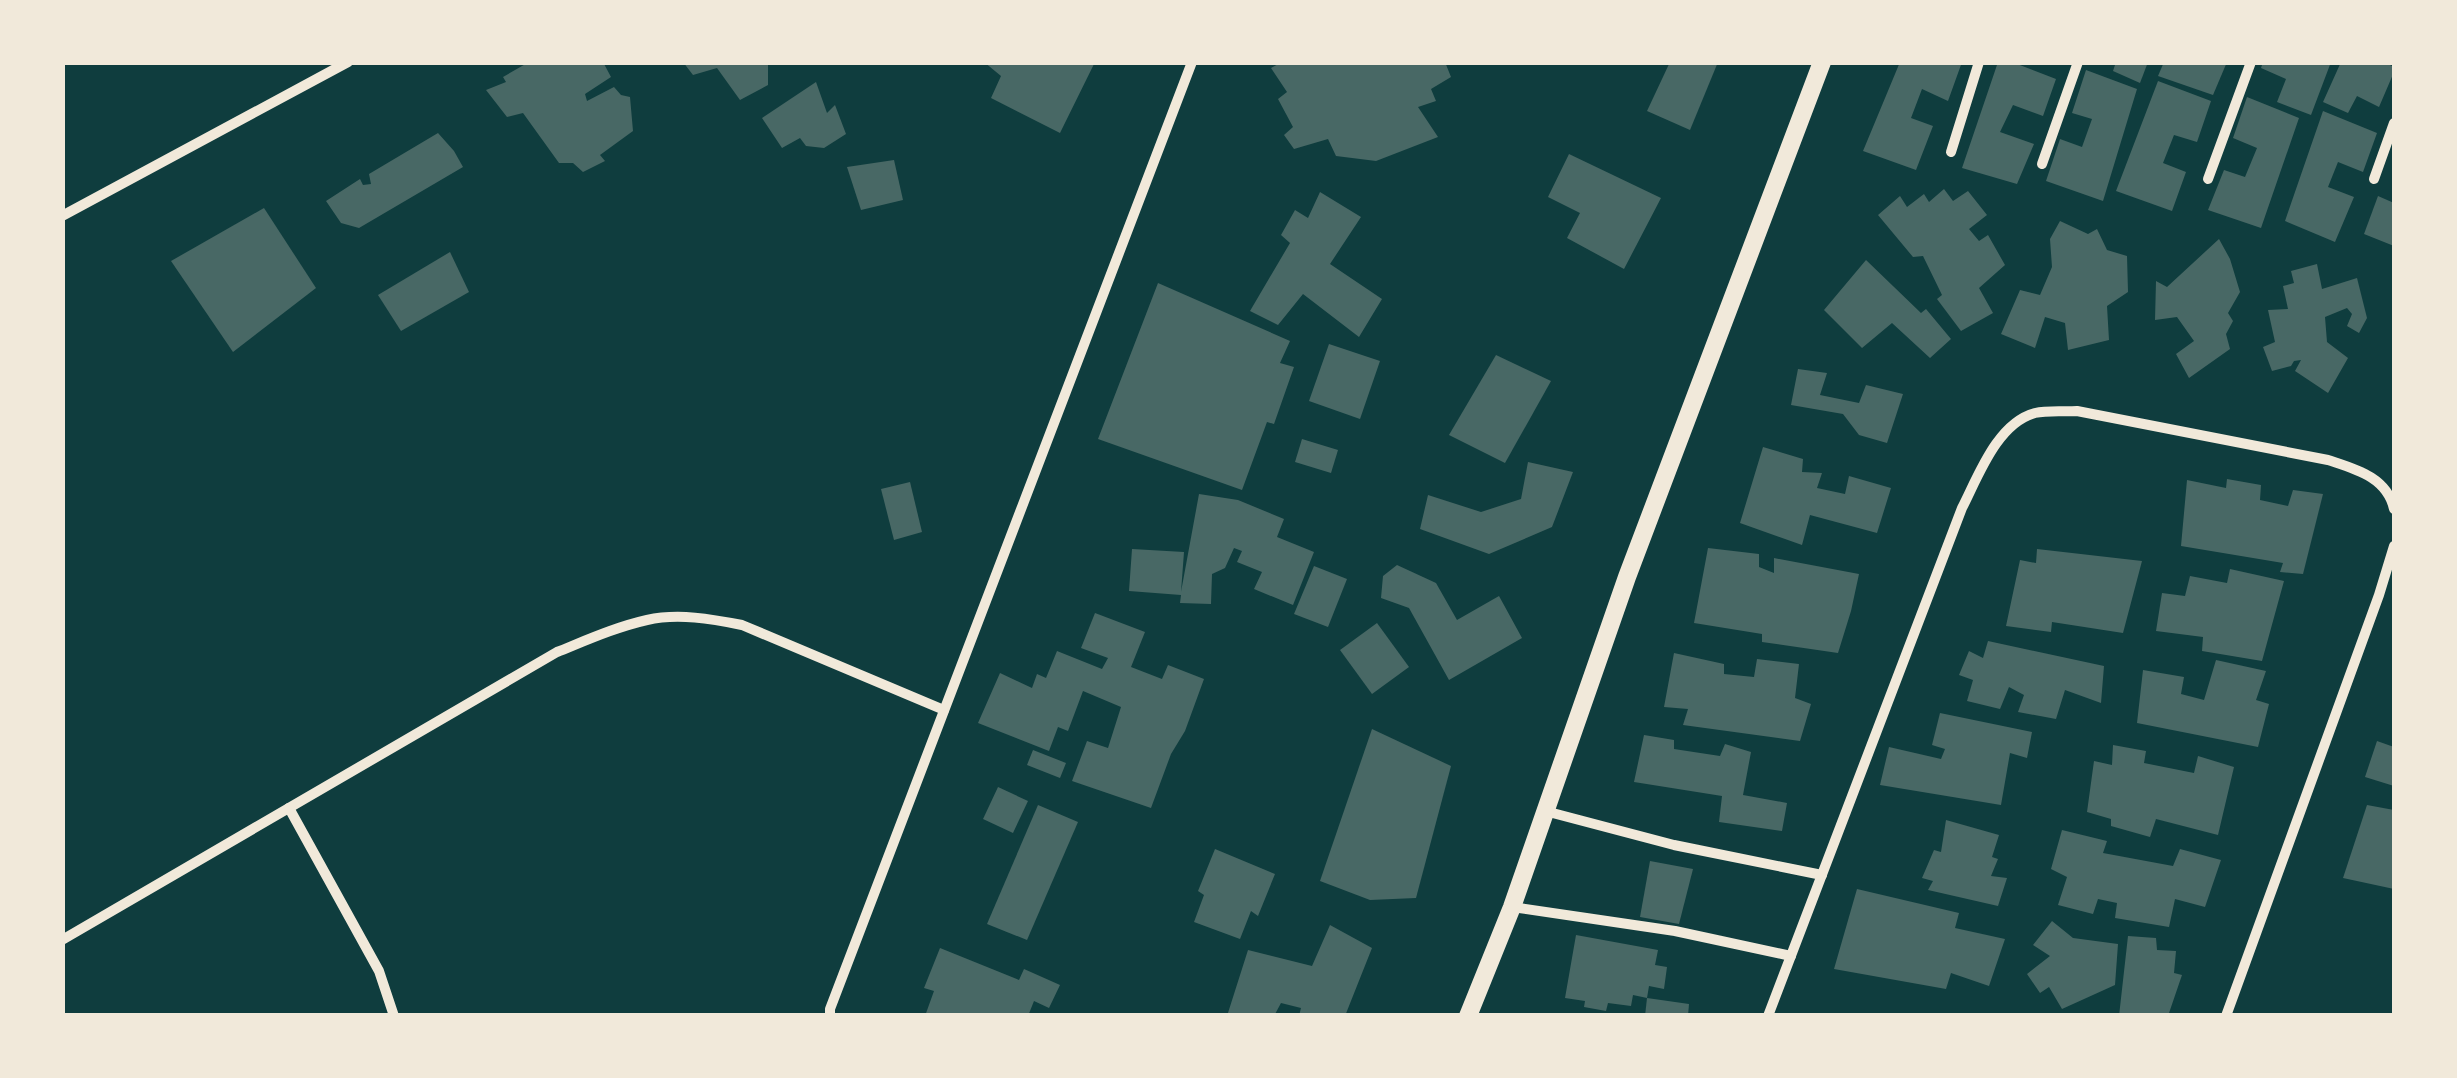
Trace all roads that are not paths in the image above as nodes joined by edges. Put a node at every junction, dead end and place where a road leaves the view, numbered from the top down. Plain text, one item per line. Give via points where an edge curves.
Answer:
1 (348, 62) edge
2 (1192, 62) edge
3 (1822, 62) edge
4 (1979, 62) edge
5 (2078, 62) edge
6 (2251, 62) edge
7 (2394, 123) edge
8 (1950, 152) dead end
9 (2042, 164) dead end
10 (2208, 179) dead end
11 (2374, 179) dead end
12 (62, 216) edge
13 (2393, 504) edge
14 (2394, 546) edge
15 (944, 710) junction
16 (289, 808) junction
17 (1545, 811) junction
18 (1822, 874) junction
19 (1512, 907) junction
20 (62, 940) edge
21 (1791, 956) junction
22 (394, 1016) edge
23 (830, 1016) edge
24 (1468, 1016) edge
25 (1768, 1016) edge
26 (2226, 1016) edge

1 - 12 street
2 - 15 street
3 - 17 street
4 - 8 street
5 - 9 street
6 - 10 street
7 - 11 street
13 - 18 street via 2380,482 2328,460 2076,411 2035,413 2018,422 1996,442 1962,508
14 - 26 street
15 - 16 street via 742,625 651,619 557,652
15 - 23 street
16 - 20 street
16 - 22 street via 379,971
17 - 18 street
17 - 19 street
18 - 21 street
19 - 21 street
19 - 24 street
21 - 25 street

